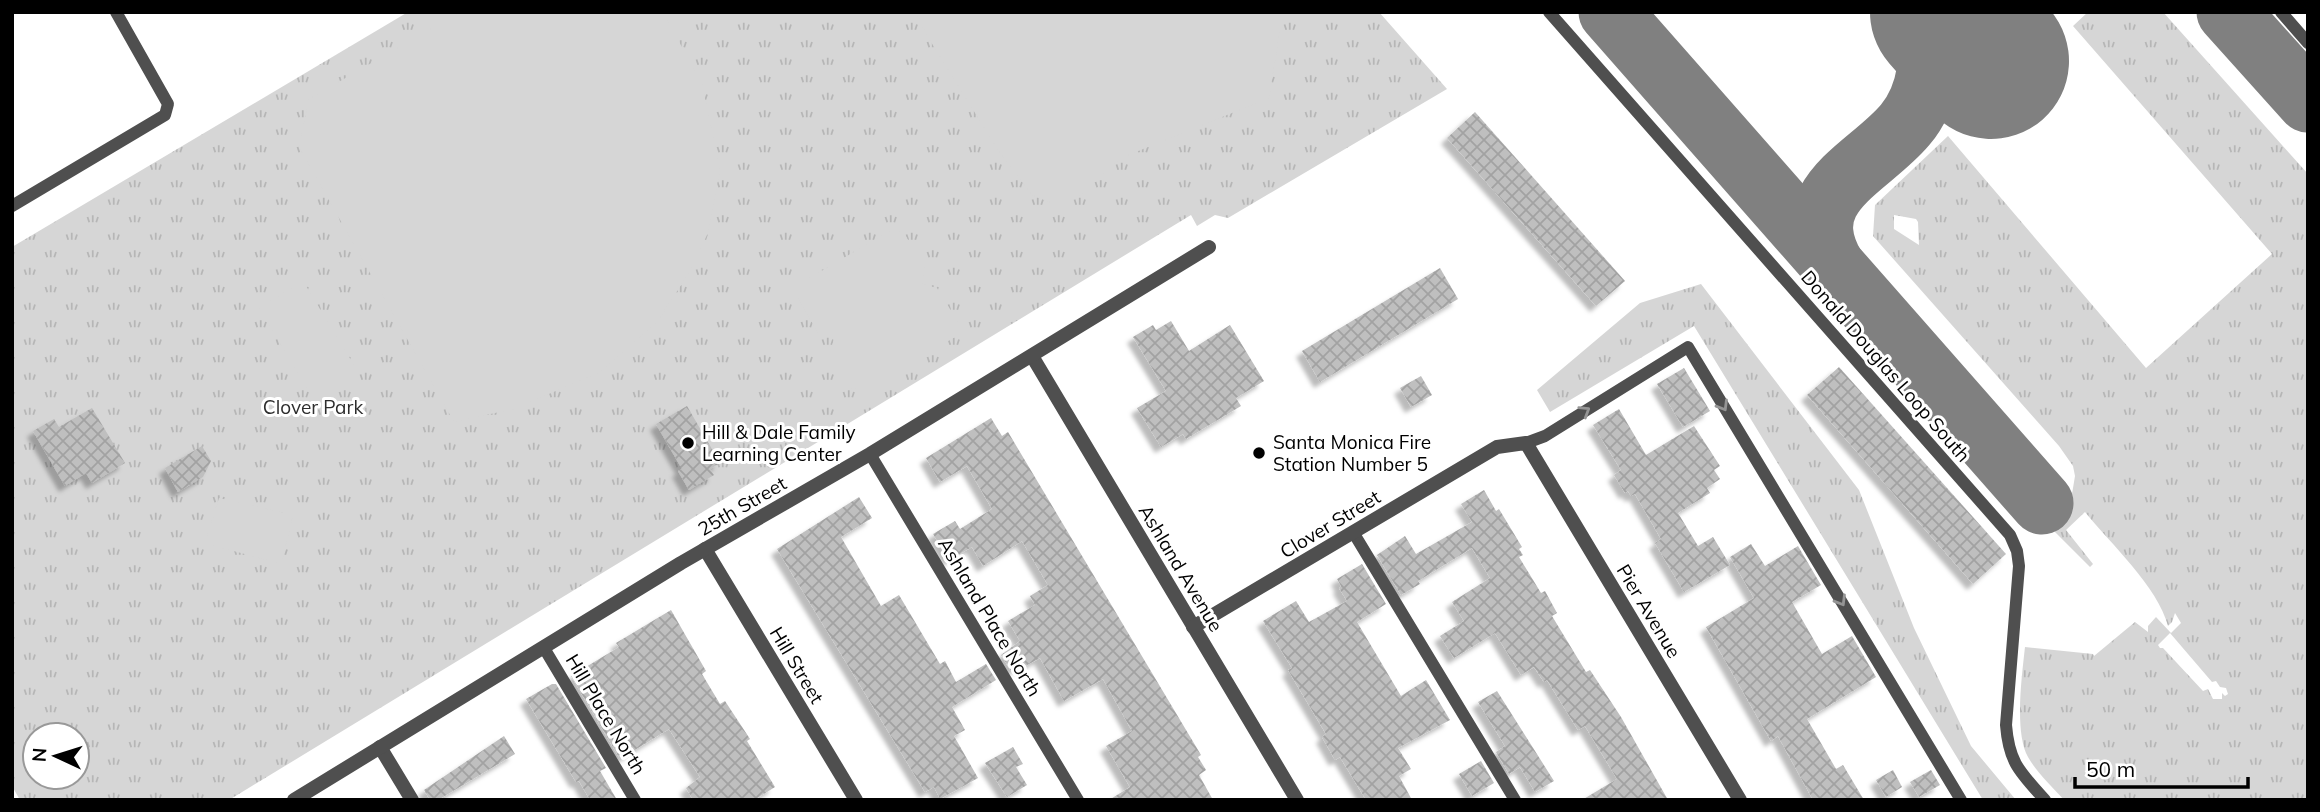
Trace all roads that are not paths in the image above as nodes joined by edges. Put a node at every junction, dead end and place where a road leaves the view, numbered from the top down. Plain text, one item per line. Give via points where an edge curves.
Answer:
1 (116, 12) edge
2 (1549, 12) edge
3 (2281, 12) edge
4 (2308, 43) edge
5 (12, 206) edge
6 (1209, 247) dead end
7 (1032, 356) junction
8 (1525, 443) junction
9 (870, 454) junction
10 (1353, 533) junction
11 (705, 549) junction
12 (1193, 627) junction
13 (544, 648) junction
14 (380, 747) junction
15 (294, 800) edge
16 (412, 800) edge
17 (635, 800) edge
18 (856, 800) edge
19 (1078, 800) edge
20 (1297, 800) edge
21 (1515, 800) edge
22 (1740, 800) edge
23 (1961, 800) edge
24 (2045, 800) edge

1 - 5 lane via 168,104 165,116
2 - 24 lane, Donald Douglas Loop South via 2010,535 2019,566 2008,747 2017,768
3 - 4 lane
6 - 7 street, 25th Street
7 - 9 street, 25th Street
7 - 12 street, Ashland Avenue
8 - 10 street, Clover Street via 1497,447
8 - 22 street, Pier Avenue
8 -> 23 lane via 1545,436 1688,348
9 - 11 street, 25th Street
9 - 19 lane, Ashland Place North
10 - 12 street, Clover Street
10 - 21 lane
11 - 13 street, 25th Street
11 - 18 street, Hill Street
12 - 20 street, Ashland Avenue
13 - 14 street, 25th Street
13 - 17 lane, Hill Place North
14 - 15 street, 25th Street
14 - 16 street

